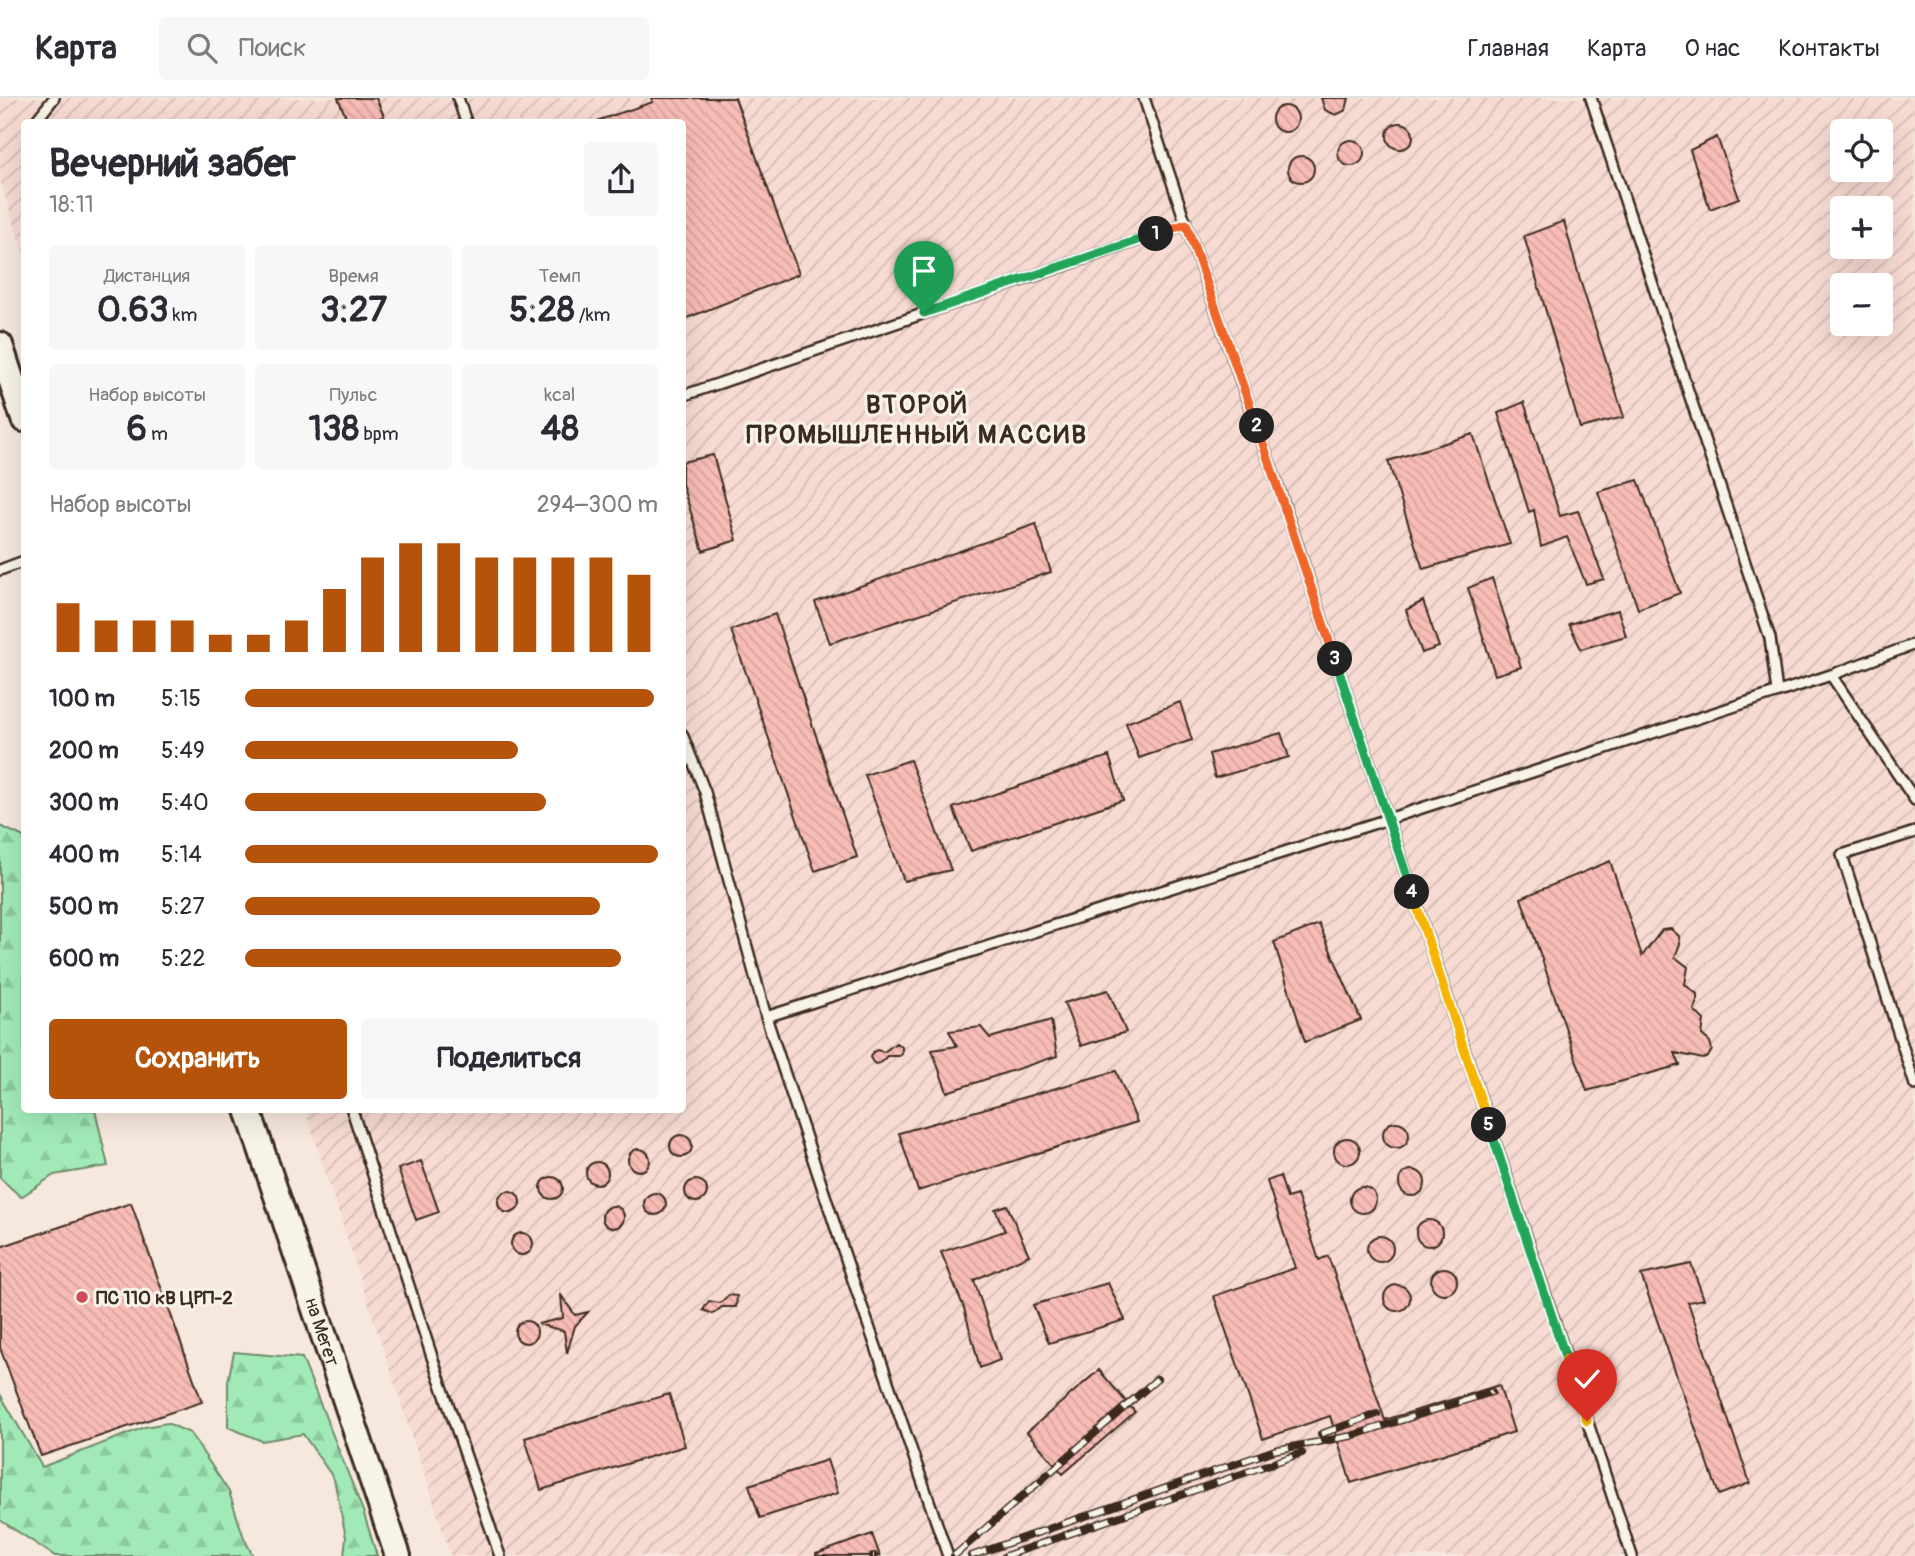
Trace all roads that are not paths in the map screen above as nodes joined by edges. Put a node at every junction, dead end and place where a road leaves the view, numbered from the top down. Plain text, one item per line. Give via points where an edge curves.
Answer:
1 (54, 98) edge
2 (458, 98) edge
3 (1144, 98) edge
4 (1591, 98) edge
5 (36, 119) edge
6 (465, 119) edge
7 (1186, 224) junction
8 (0, 345) edge
9 (686, 395) edge
10 (21, 410) edge
11 (21, 562) edge
12 (0, 570) edge
13 (1915, 644) edge
14 (1831, 674) junction
15 (1777, 691) junction
16 (686, 744) edge
17 (1915, 800) edge
18 (1388, 819) junction
19 (1915, 832) edge
20 (766, 1017) junction
21 (1915, 1085) edge
22 (249, 1113) edge
23 (353, 1113) edge
24 (398, 1556) edge
25 (500, 1556) edge
26 (948, 1556) edge
27 (1632, 1556) edge

1 - 5 lane
2 - 6 lane
3 - 7 lane
4 - 15 lane via 1770,638
7 - 9 lane
7 - 18 lane
8 - 10 street
11 - 12 lane
13 - 14 lane
14 - 15 lane
14 - 17 lane
15 - 18 lane
16 - 20 lane via 705,792
18 - 20 lane
18 - 27 lane
19 - 21 lane via 1842,855
20 - 26 lane
22 - 24 street, на Мегет
23 - 25 lane

